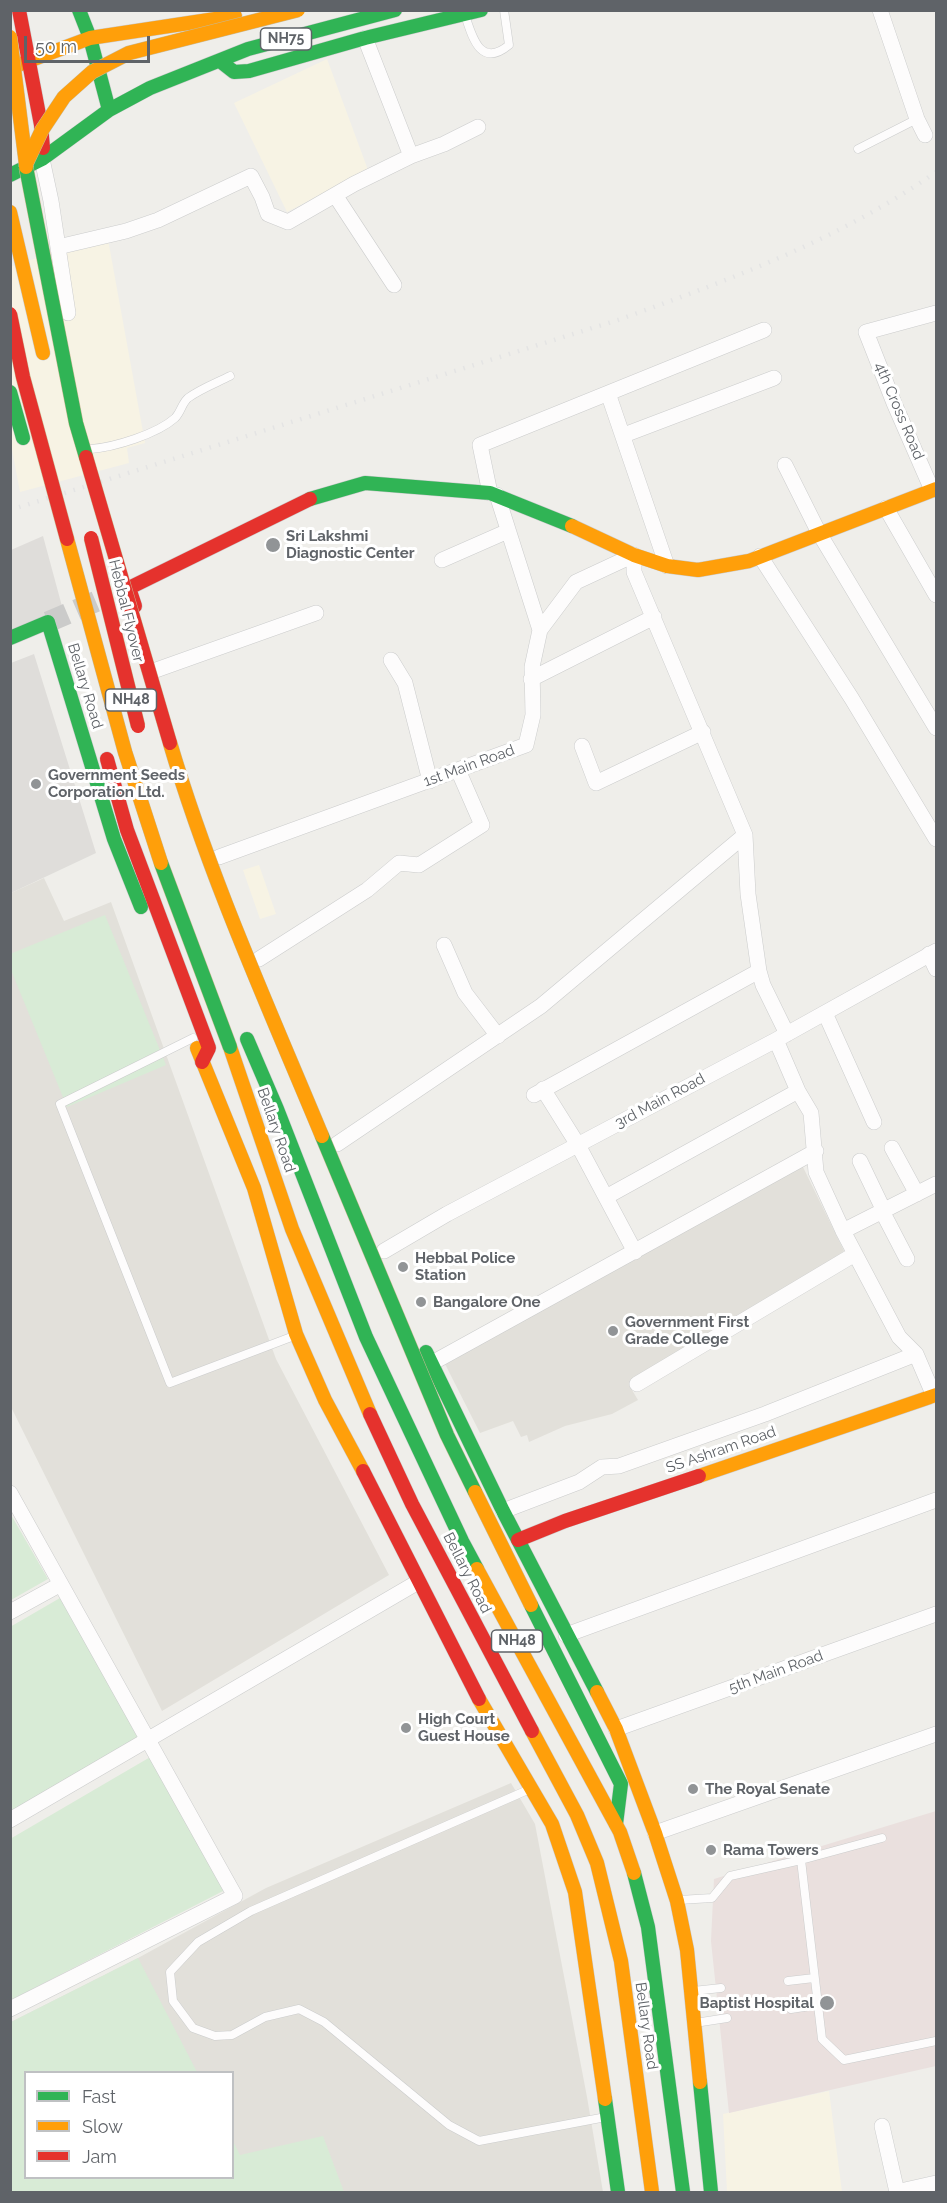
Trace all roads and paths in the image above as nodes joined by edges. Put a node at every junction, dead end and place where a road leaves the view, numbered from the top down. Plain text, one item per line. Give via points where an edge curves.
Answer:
1 (19, 10) edge
2 (79, 10) edge
3 (263, 10) edge
4 (298, 10) edge
5 (394, 10) edge
6 (481, 10) edge
7 (504, 10) edge
8 (880, 10) edge
9 (464, 14) junction
10 (152, 17) dead end
11 (139, 30) junction
12 (10, 37) edge
13 (90, 38) junction
14 (365, 38) junction
15 (308, 54) junction
16 (29, 59) junction
17 (327, 59) dead end
18 (220, 61) junction
19 (10, 68) edge
20 (109, 110) junction
21 (917, 119) junction
22 (478, 127) dead end
23 (925, 135) dead end
24 (858, 150) dead end
25 (411, 156) junction
26 (42, 159) junction
27 (26, 164) junction
28 (10, 175) edge
29 (334, 195) junction
30 (10, 212) edge
31 (58, 247) junction
32 (394, 285) dead end
33 (936, 313) edge
34 (10, 314) edge
35 (764, 330) dead end
36 (45, 358) dead end
37 (230, 376) dead end
38 (774, 378) dead end
39 (10, 392) edge
40 (608, 393) junction
41 (10, 412) edge
42 (624, 435) junction
43 (91, 449) joint
44 (785, 465) dead end
45 (934, 489) edge
46 (493, 494) junction
47 (886, 508) junction
48 (86, 520) dead end
49 (508, 531) junction
50 (819, 532) junction
51 (634, 555) junction
52 (760, 556) junction
53 (442, 560) dead end
54 (667, 566) junction
55 (936, 595) edge
56 (316, 614) dead end
57 (654, 617) junction
58 (540, 630) junction
59 (10, 638) edge
60 (391, 660) dead end
61 (156, 670) junction
62 (531, 679) junction
63 (936, 728) edge
64 (703, 732) junction
65 (140, 736) dead end
66 (582, 746) dead end
67 (106, 754) dead end
68 (458, 770) junction
69 (430, 781) junction
70 (745, 835) junction
71 (936, 839) edge
72 (219, 857) junction
73 (444, 945) dead end
74 (933, 953) edge
75 (259, 960) junction
76 (936, 969) edge
77 (759, 971) junction
78 (825, 1012) junction
79 (245, 1034) dead end
80 (498, 1036) junction
81 (781, 1037) junction
82 (193, 1038) junction
83 (202, 1062) junction
84 (798, 1091) junction
85 (277, 1109) junction
86 (874, 1122) dead end
87 (337, 1144) junction
88 (578, 1145) junction
89 (892, 1148) dead end
90 (816, 1151) junction
91 (345, 1161) junction
92 (860, 1161) dead end
93 (936, 1184) edge
94 (917, 1194) junction
95 (606, 1197) junction
96 (883, 1211) junction
97 (843, 1231) junction
98 (384, 1251) junction
99 (635, 1252) junction
100 (855, 1254) junction
101 (907, 1259) dead end
102 (296, 1335) junction
103 (916, 1354) junction
104 (432, 1363) junction
105 (637, 1384) dead end
106 (935, 1395) edge
107 (10, 1493) edge
108 (936, 1500) edge
109 (503, 1511) junction
110 (518, 1540) junction
111 (418, 1582) junction
112 (61, 1584) junction
113 (10, 1612) edge
114 (936, 1614) edge
115 (566, 1635) junction
116 (616, 1729) junction
117 (936, 1734) edge
118 (148, 1740) junction
119 (531, 1789) junction
120 (10, 1820) edge
121 (616, 1824) junction
122 (655, 1833) junction
123 (882, 1838) dead end
124 (801, 1860) junction
125 (677, 1900) junction
126 (814, 1978) junction
127 (788, 1981) dead end
128 (721, 1988) dead end
129 (692, 1991) junction
130 (817, 2005) junction
131 (791, 2008) dead end
132 (10, 2009) edge
133 (727, 2018) dead end
134 (695, 2023) junction
135 (936, 2041) edge
136 (608, 2117) junction
137 (882, 2127) dead end
138 (928, 2187) edge
139 (897, 2192) edge
140 (618, 2193) edge
141 (652, 2193) edge
142 (683, 2193) edge
143 (711, 2193) edge

1 - 16 main road
2 - 13 main road
3 - 11 main road
4 - 27 main road, bridge via 129,53 92,72 64,97
5 - 18 main road, NH75 via 248,49
6 - 9 main road
7 - 9 lane via 509,45 491,52 481,51 475,45
8 - 21 street
9 - 14 main road
10 - 11 main road
11 - 13 main road
12 - 27 main road, bridge
13 - 16 main road
13 - 20 main road
14 - 15 main road
14 - 25 street
15 - 17 lane
15 - 18 main road via 249,71 234,72
16 - 19 main road
16 - 26 main road via 41,125
18 - 20 main road, NH75 via 150,88
20 - 26 main road, NH75
21 - 23 street
21 - 24 lane
22 - 25 street
25 - 29 street
26 - 28 main road, NH75
26 - 31 street
27 - 121 main road, bridge via 76,423 181,779 227,907 447,1435 621,1784
29 - 31 street via 288,222 268,214 251,176 158,220
29 - 32 street
30 - 36 main road
31 - 43 street
33 - 45 street, 4th Cross Road via 866,332
34 - 141 main road, Bellary Road / NH48, bridge via 23,377 125,752 156,850 230,1047 292,1229 407,1494 578,1815 597,1863 621,1961
35 - 40 street
37 - 43 lane via 186,400 172,420 137,438
38 - 42 street
39 - 41 main road via 24,443
40 - 42 street
40 - 46 street via 480,445
42 - 54 street
44 - 50 street
45 - 47 main road
46 - 49 street
46 - 51 main road
46 - 61 main road via 365,483 312,498 129,588
47 - 50 main road
47 - 55 street
48 - 65 main road, Hebbal Flyover / NH48, bridge
49 - 53 street
49 - 58 street
50 - 52 main road
50 - 63 street
51 - 54 main road
51 - 57 street via 634,572
51 - 58 street, 1st Main Road via 576,582
52 - 54 main road via 698,570
52 - 71 street
56 - 61 street
57 - 62 street
57 - 64 street
58 - 62 street, 1st Main Road
59 - 82 main road, Bellary Road via 48,622 114,839
60 - 69 street via 405,683
61 - 72 main road
62 - 68 street, 1st Main Road via 533,715 526,745
64 - 66 street via 596,783
64 - 70 street
67 - 83 main road via 128,830 209,1048
68 - 69 street, 1st Main Road
68 - 75 street via 482,825 419,865 399,864 367,890
69 - 72 street, 1st Main Road
70 - 77 street via 748,894
70 - 80 street via 541,1006
72 - 75 main road
73 - 80 street via 465,993
74 - 76 street
74 - 78 street, 3rd Main Road
75 - 87 main road
77 - 81 street
77 - 88 street via 538,1092
78 - 81 street, 3rd Main Road
78 - 86 street
79 - 85 main road, NH48
80 - 87 street
81 - 84 street
81 - 88 street, 3rd Main Road
82 - 83 main road, Bellary Road
82 - 102 lane via 60,1104 170,1383
83 - 102 main road, Bellary Road via 254,1188
84 - 90 street via 812,1113
84 - 95 street
85 - 91 main road
85 - 121 main road, Bellary Road / NH48 via 358,1321 462,1541
87 - 91 main road
88 - 95 street
88 - 98 street, 3rd Main Road
89 - 94 street
90 - 97 street via 816,1172
90 - 99 street
91 - 98 main road
92 - 96 street
93 - 94 street
94 - 96 street
95 - 99 street
96 - 97 street
96 - 101 street
97 - 100 street
98 - 104 main road
99 - 104 street
100 - 103 street via 899,1337
100 - 105 street
102 - 111 main road, Bellary Road via 325,1401
103 - 106 street
103 - 109 street via 753,1418 619,1466 602,1467 579,1482
104 - 109 main road
106 - 110 main road, SS Ashram Road
107 - 112 street
108 - 115 street
109 - 110 main road
110 - 115 main road
111 - 118 street
111 - 119 main road, Bellary Road via 469,1683
112 - 113 street
112 - 118 street
114 - 116 street, 5th Main Road
115 - 116 main road
116 - 122 main road
117 - 122 street
118 - 120 street
118 - 132 street via 235,1896
119 - 136 main road, Bellary Road via 552,1824 575,1892
119 - 136 lane via 251,1911 198,1942 170,1972 173,2001 192,2028 215,2036 232,2035 265,2017 299,2009 324,2022 449,2125 479,2141
121 - 142 main road, Bellary Road / NH48 via 637,1880 648,1927
122 - 125 main road
123 - 124 lane
124 - 125 lane via 730,1876 712,1898
124 - 126 lane
125 - 129 main road
126 - 127 lane
126 - 130 lane
128 - 129 lane
129 - 134 main road
130 - 131 lane
130 - 135 lane via 822,2039 844,2060
133 - 134 lane
134 - 143 main road
136 - 140 main road, Bellary Road
137 - 139 street
138 - 139 street

